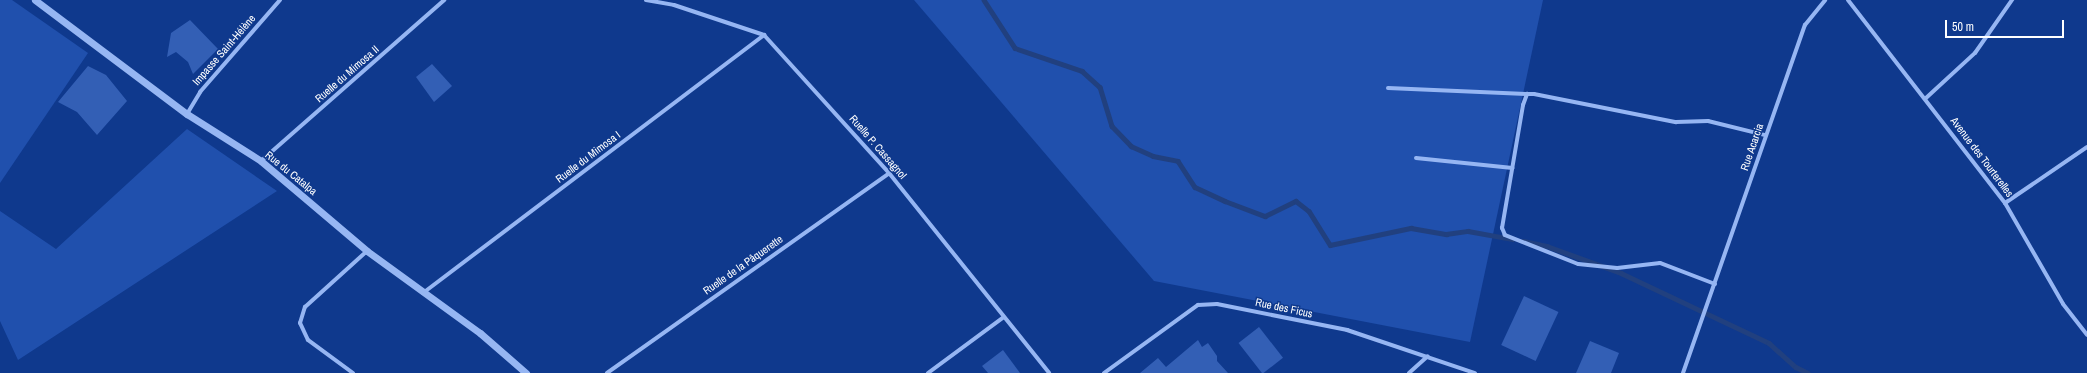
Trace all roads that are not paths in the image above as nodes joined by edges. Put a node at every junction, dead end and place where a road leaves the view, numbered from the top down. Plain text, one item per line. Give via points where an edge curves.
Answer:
1 (35, 0) edge
2 (280, 0) edge
3 (444, 0) edge
4 (646, 0) edge
5 (1825, 0) edge
6 (1848, 0) edge
7 (2012, 0) edge
8 (764, 35) junction
9 (1388, 88) dead end
10 (1527, 94) junction
11 (1926, 98) junction
12 (187, 114) junction
13 (1765, 135) junction
14 (2087, 146) edge
15 (1416, 158) dead end
16 (261, 161) junction
17 (1512, 168) junction
18 (889, 173) junction
19 (2005, 203) junction
20 (367, 251) junction
21 (1715, 284) junction
22 (423, 293) junction
23 (1004, 317) junction
24 (2087, 335) edge
25 (1428, 356) junction
26 (353, 373) edge
27 (526, 373) edge
28 (607, 373) edge
29 (928, 373) edge
30 (1049, 373) edge
31 (1104, 373) edge
32 (1410, 373) edge
33 (1475, 373) edge
34 (1683, 373) edge

1 - 12 street, Rue du Catalpa
2 - 12 street, Impasse Saint-Hélène via 200,92
3 - 16 street, Ruelle du Mimosa II
4 - 8 street, Ruelle P. Cassagnol via 674,5
5 - 13 street, Rue Acarcia via 1805,26
6 - 11 street, Avenue des Tourterelles
7 - 11 street via 1975,53
8 - 18 street, Ruelle P. Cassagnol
8 - 22 street, Ruelle du Mimosa I
9 - 10 street
10 - 13 street via 1676,122 1708,121
10 - 17 street
11 - 19 street, Avenue des Tourterelles
12 - 16 street, Rue du Catalpa
13 - 21 street, Rue Acarcia
14 - 19 street
15 - 17 street
16 - 20 street, Rue du Catalpa
17 - 21 street via 1502,228 1508,238 1578,264 1623,268 1660,263
18 - 23 street, Ruelle P. Cassagnol
18 - 28 street, Ruelle de la Pâquerette
19 - 24 street, Avenue des Tourterelles via 2063,304
20 - 22 street, Rue du Catalpa
20 - 26 street via 305,307 300,323 308,340
21 - 34 street, Rue Acarcia
22 - 27 street, Rue du Catalpa via 480,333
23 - 29 street
23 - 30 street, Ruelle P. Cassagnol
25 - 31 street, Rue des Ficus via 1347,330 1217,304 1198,305
25 - 32 street
25 - 33 street, Rue des Ficus

